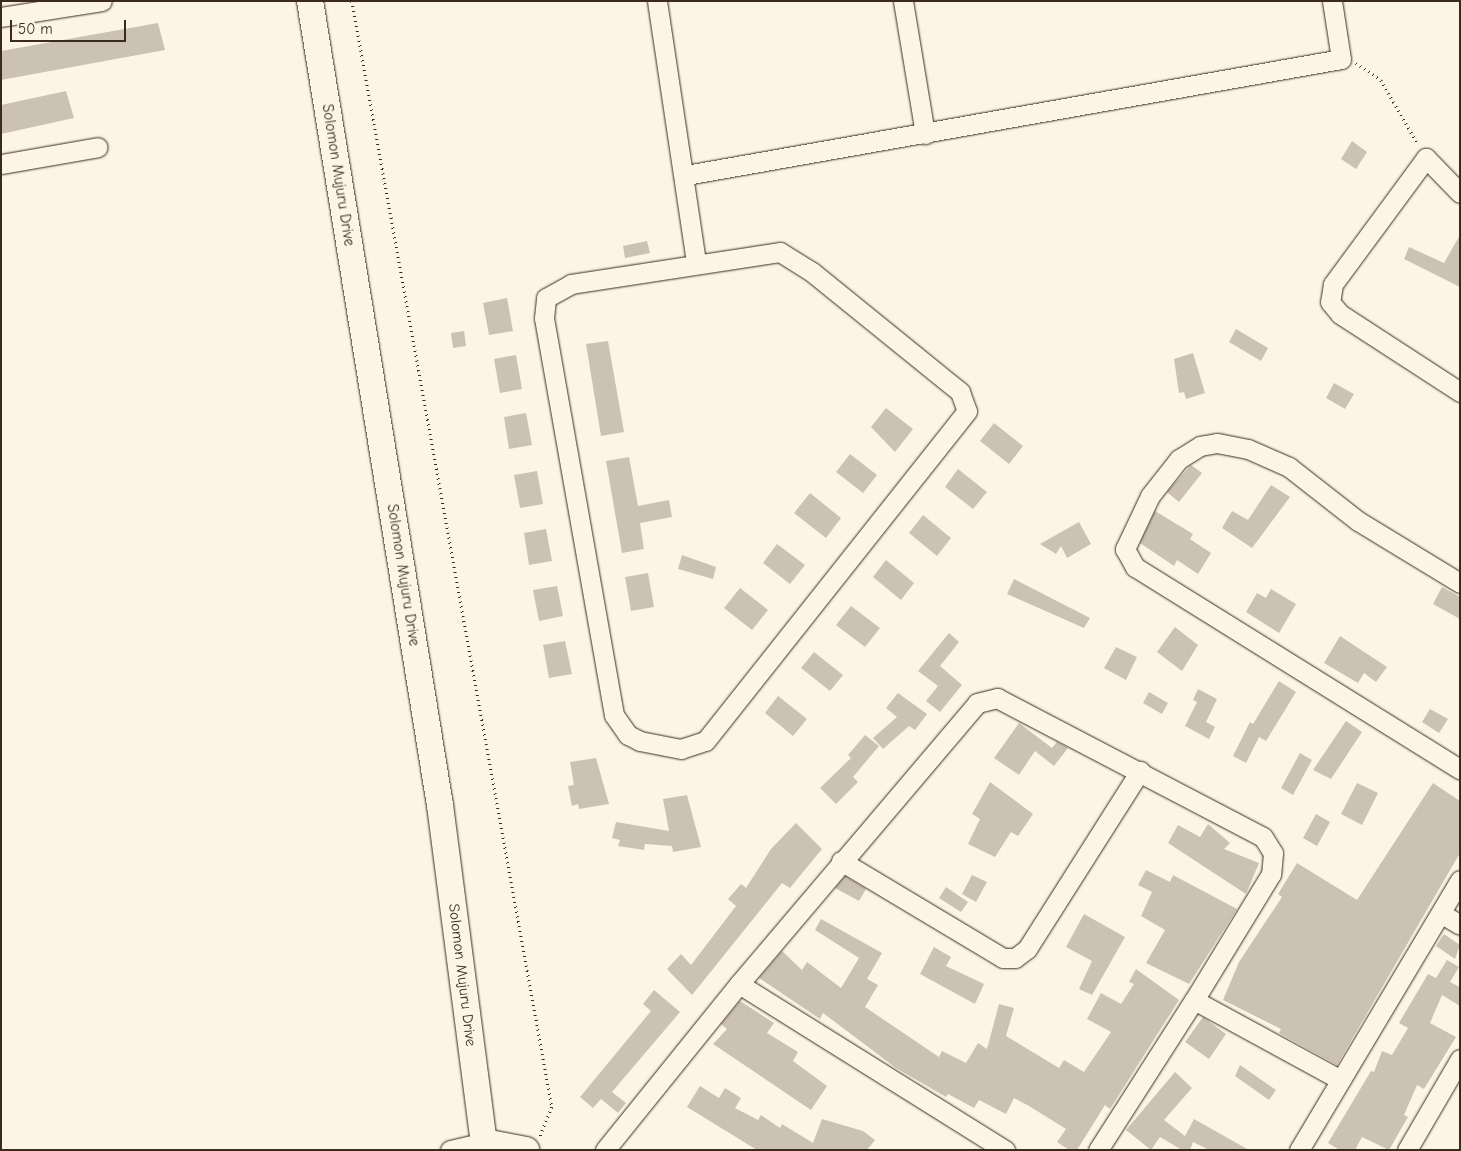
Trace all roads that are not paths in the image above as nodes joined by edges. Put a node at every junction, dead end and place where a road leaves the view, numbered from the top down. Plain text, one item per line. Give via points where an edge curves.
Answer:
1 (310, 1) edge
2 (657, 1) edge
3 (903, 1) edge
4 (1332, 1) edge
5 (98, 2) edge
6 (1, 16) edge
7 (925, 134) junction
8 (98, 147) dead end
9 (1, 164) edge
10 (686, 175) junction
11 (1460, 193) edge
12 (696, 262) junction
13 (1460, 392) edge
14 (1460, 583) edge
15 (1460, 769) edge
16 (1140, 771) junction
17 (841, 861) junction
18 (1460, 880) edge
19 (1442, 914) junction
20 (1460, 925) edge
21 (739, 984) junction
22 (1194, 1000) junction
23 (1460, 1059) edge
24 (1341, 1080) junction
25 (485, 1146) edge
26 (532, 1146) edge
27 (450, 1150) edge
28 (605, 1150) edge
29 (1006, 1150) edge
30 (1098, 1150) edge
31 (1299, 1150) edge
32 (1408, 1150) edge

1 - 25 street, Solomon Mujuru Drive via 440,805
2 - 10 street
3 - 7 street
4 - 7 street via 1341,58
5 - 6 street
7 - 10 street
8 - 9 street
10 - 12 street
11 - 13 street via 1426,158 1333,284 1330,302 1340,314
12 - 12 street via 571,284 551,294 544,308 614,714 628,734 681,749 697,746 711,735 967,412 960,392 791,257 762,253
14 - 15 street via 1358,521 1289,467 1224,444 1200,446 1179,459 1150,496 1126,542 1126,555 1135,567
16 - 17 street via 997,698 989,699 977,704
16 - 17 street via 1027,949 1015,958 1003,958
16 - 22 street via 1263,837 1273,853 1271,874
17 - 21 street
18 - 19 street
19 - 20 street
19 - 24 street
21 - 28 street
21 - 29 street
22 - 24 street
22 - 30 street
23 - 32 street
24 - 31 street
25 - 26 street
25 - 27 street

